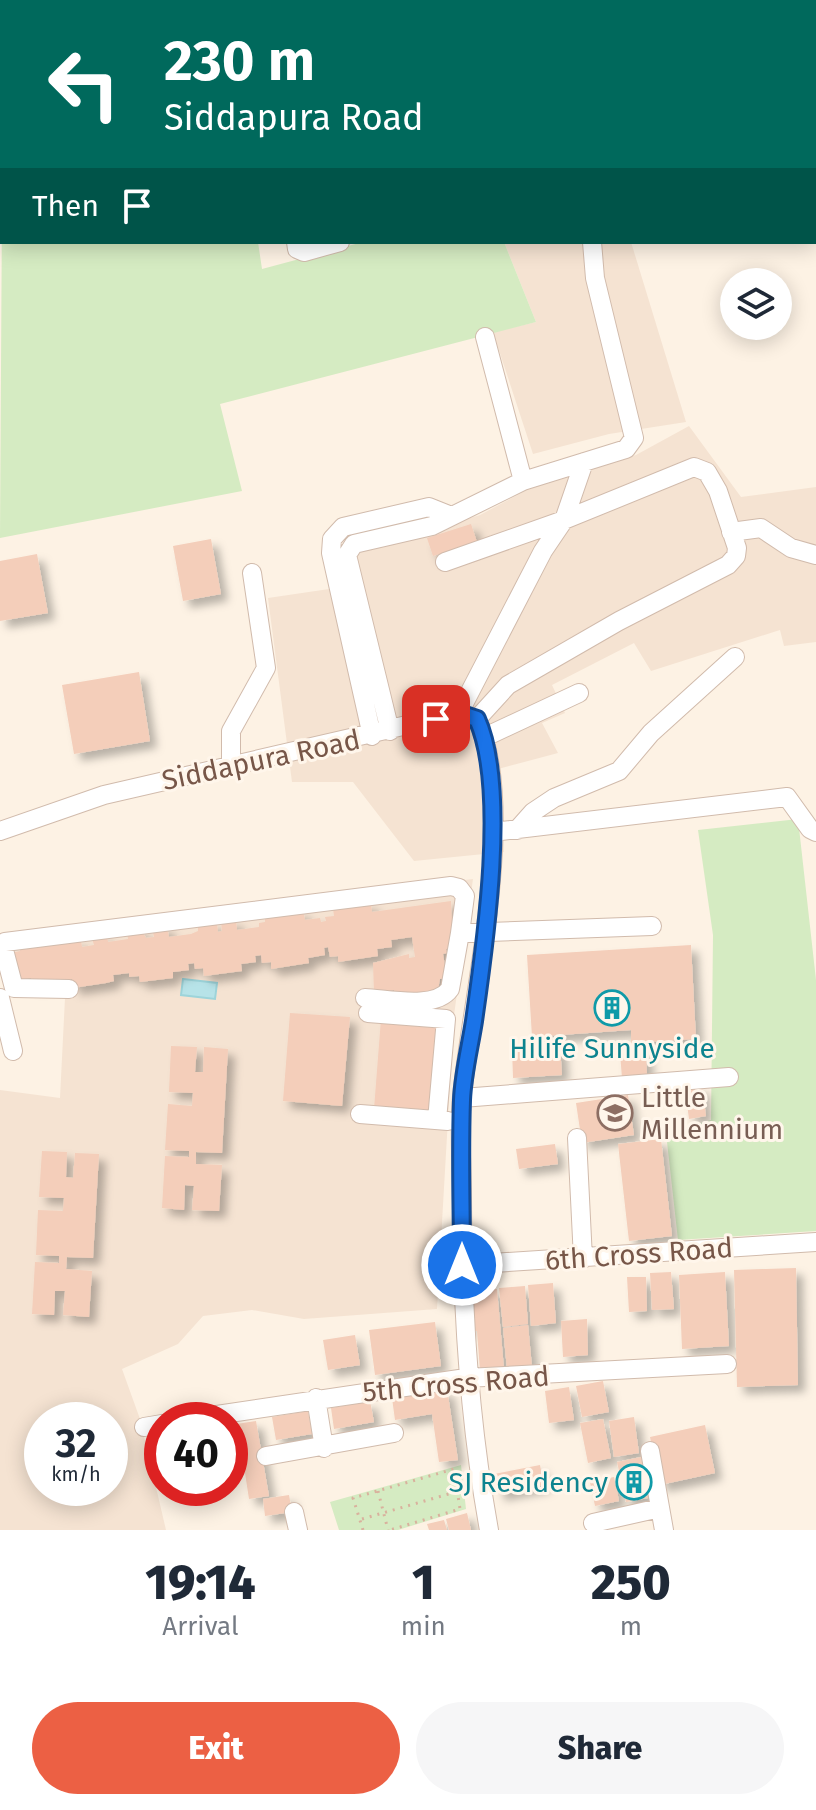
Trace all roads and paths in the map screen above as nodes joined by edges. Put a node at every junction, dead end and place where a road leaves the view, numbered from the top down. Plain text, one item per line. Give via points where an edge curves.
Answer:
1 (296, 244) edge
2 (333, 244) edge
3 (592, 244) edge
4 (485, 337) dead end
5 (584, 462) junction
6 (523, 481) junction
7 (564, 520) junction
8 (731, 532) junction
9 (816, 555) edge
10 (445, 562) dead end
11 (252, 573) dead end
12 (735, 657) dead end
13 (579, 693) dead end
14 (468, 716) junction
15 (381, 733) junction
16 (485, 737) junction
17 (231, 765) junction
18 (517, 830) junction
19 (0, 831) edge
20 (493, 832) junction
21 (816, 832) edge
22 (652, 926) dead end
23 (483, 932) junction
24 (460, 933) junction
25 (69, 989) dead end
26 (0, 998) edge
27 (13, 1051) dead end
28 (729, 1077) dead end
29 (462, 1098) junction
30 (360, 1114) dead end
31 (437, 1120) junction
32 (462, 1122) junction
33 (577, 1138) dead end
34 (816, 1242) edge
35 (583, 1259) junction
36 (462, 1265) junction
37 (727, 1364) dead end
38 (466, 1378) junction
39 (316, 1398) junction
40 (248, 1409) edge
41 (394, 1433) dead end
42 (324, 1448) junction
43 (650, 1451) dead end
44 (266, 1456) dead end
45 (378, 1491) junction
46 (458, 1491) junction
47 (660, 1508) junction
48 (384, 1513) junction
49 (360, 1520) junction
50 (593, 1523) dead end
51 (363, 1530) edge
52 (389, 1530) edge
53 (489, 1530) edge
54 (664, 1530) edge

1 - 2 street via 304,252
3 - 5 street via 595,278 634,438 626,449
4 - 6 street
5 - 6 street
5 - 7 street
6 - 15 street via 432,526 354,544 347,555
7 - 8 street via 694,467 707,472
7 - 10 street
7 - 14 street via 543,551
8 - 9 street via 761,528 791,548
8 - 14 street via 736,556 728,565 508,685
11 - 17 street via 266,668 231,731
12 - 18 street via 651,733 619,771 554,798
13 - 16 street
14 - 15 street, Siddapura Road
14 - 16 street
15 - 17 street, Siddapura Road
16 - 20 street
17 - 19 street, Siddapura Road via 104,795
18 - 20 street
18 - 21 street via 787,797
20 - 23 street
22 - 23 street
23 - 24 street
23 - 29 street
24 - 25 street via 465,896 451,886 5,942 14,988
24 - 31 street via 445,996 367,1005 446,1019
26 - 27 street
28 - 29 street
29 - 32 street
30 - 31 street
31 - 32 street
32 - 36 street
33 - 35 street
34 - 35 street, 6th Cross Road
35 - 36 street, 6th Cross Road
36 - 38 street
37 - 38 street, 5th Cross Road
38 - 39 street, 5th Cross Road
38 - 53 street
39 - 40 street, 5th Cross Road
39 - 42 street
41 - 42 street
42 - 44 street
43 - 47 street
45 - 46 path via 454,1469
45 - 48 path
45 - 49 path via 353,1498
46 - 48 path
46 - 52 path via 460,1509
47 - 50 street
47 - 54 street
48 - 49 path
48 - 52 path
49 - 51 path

